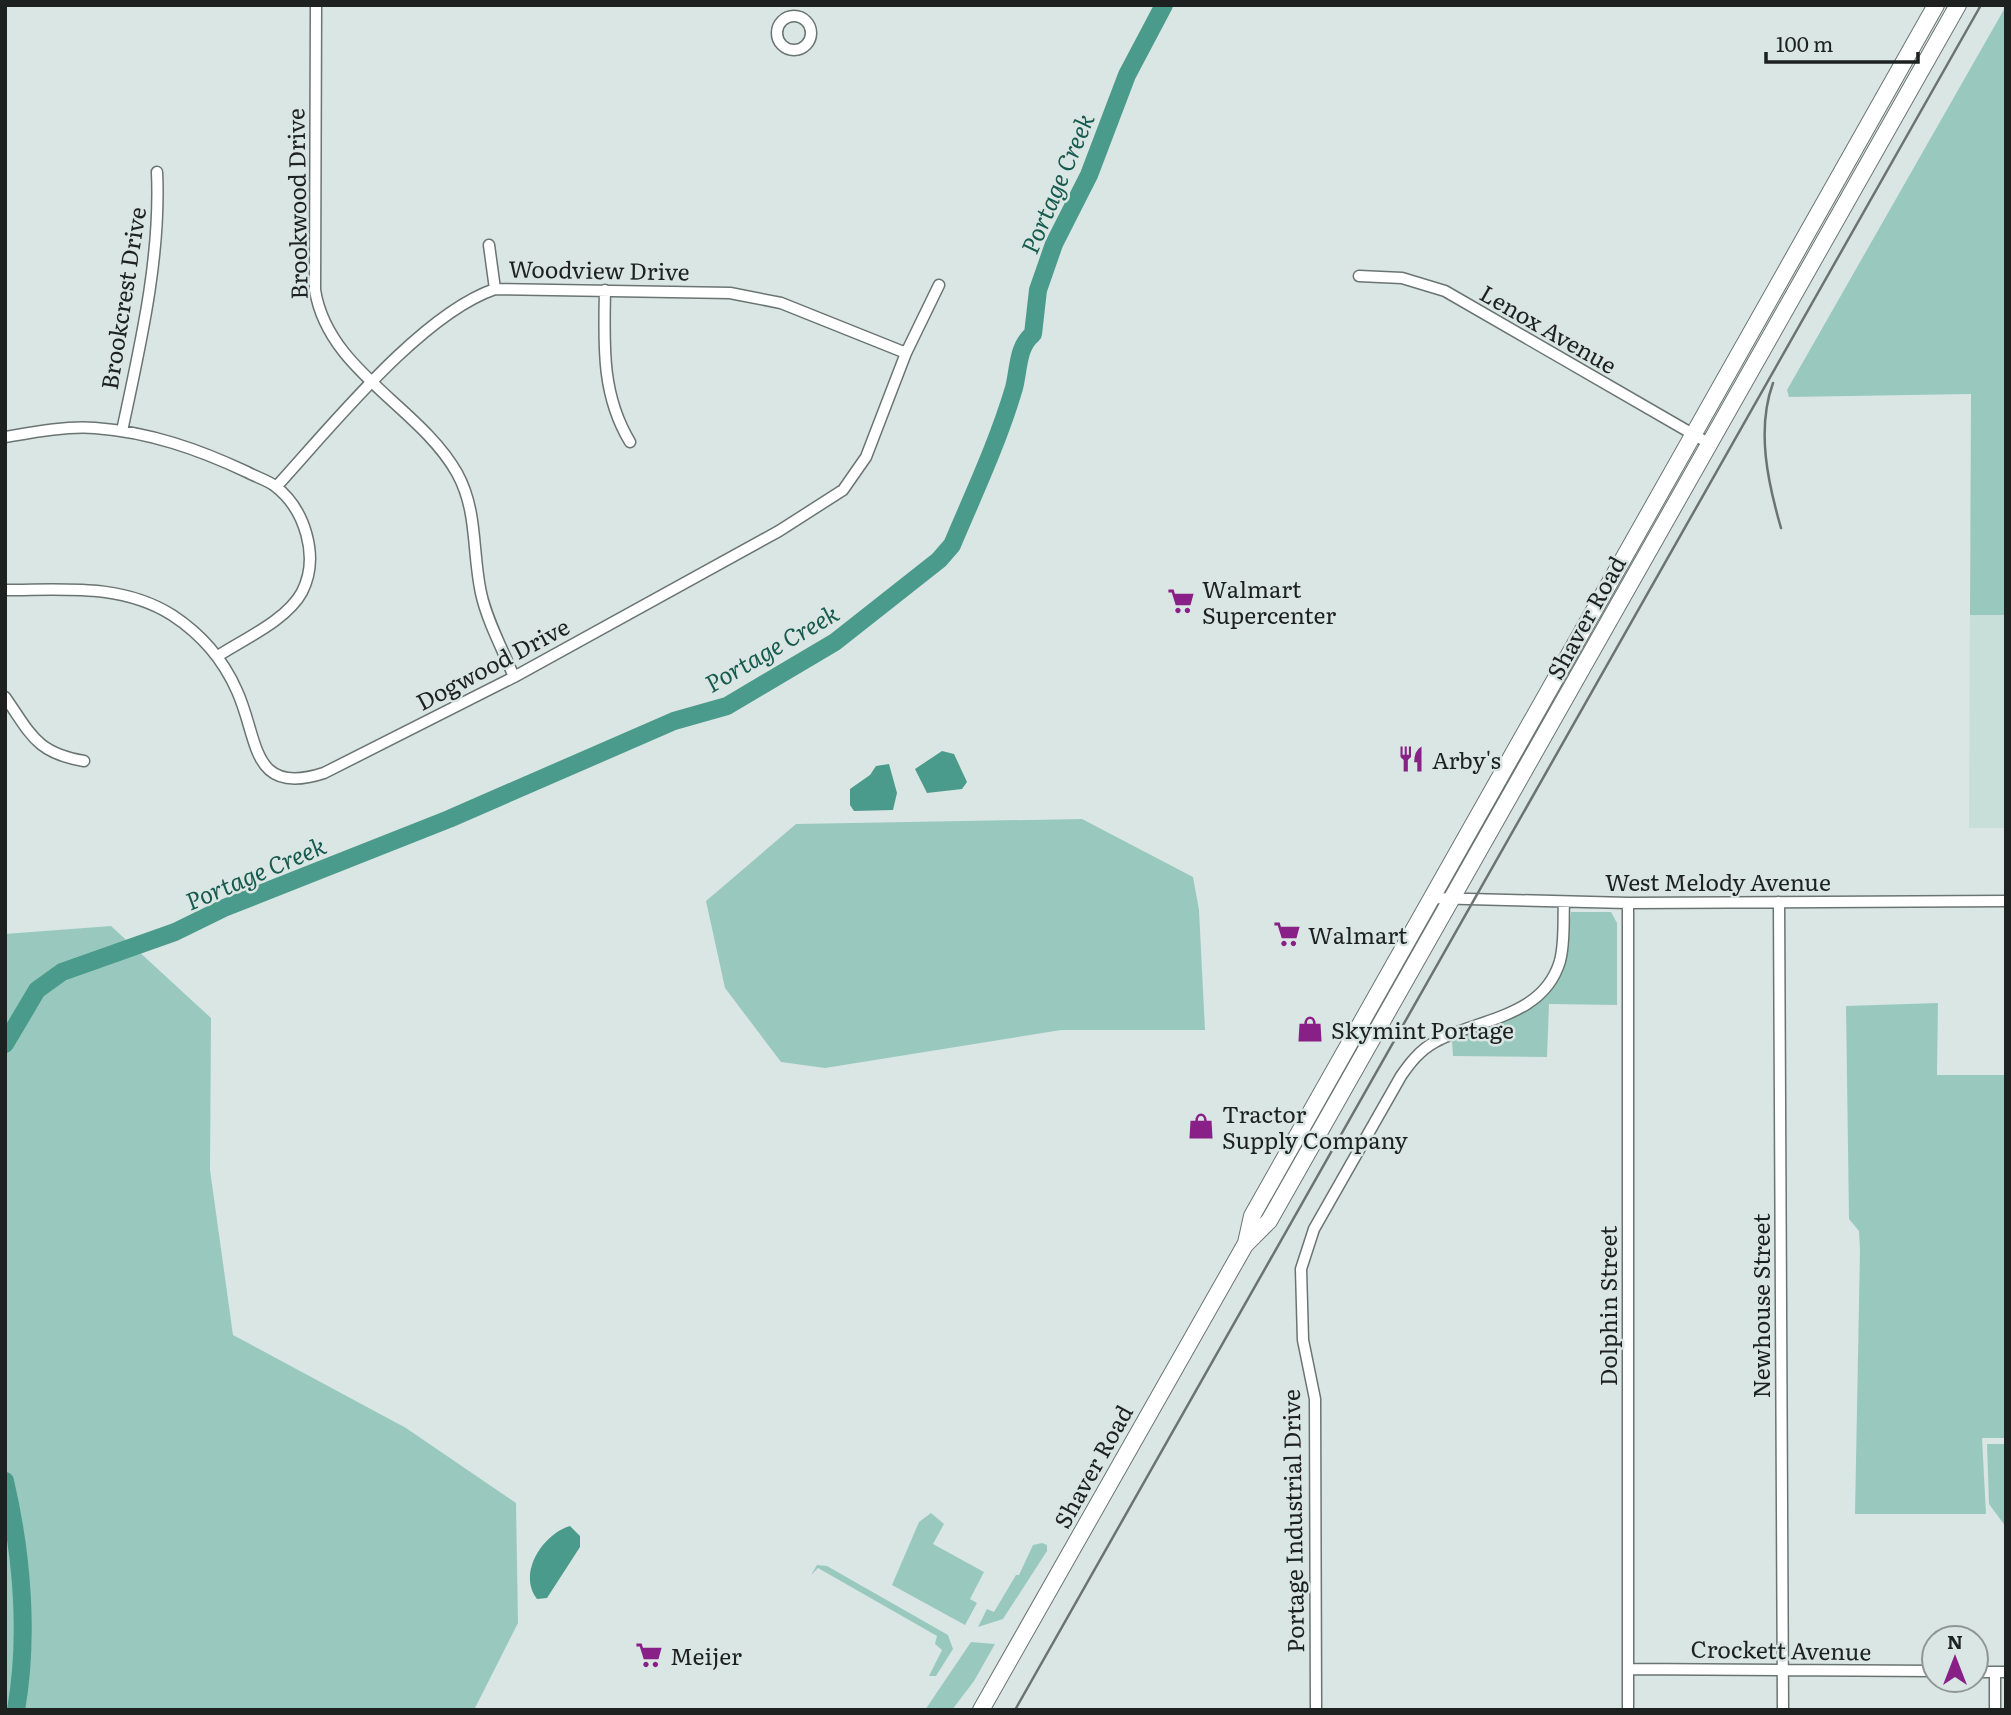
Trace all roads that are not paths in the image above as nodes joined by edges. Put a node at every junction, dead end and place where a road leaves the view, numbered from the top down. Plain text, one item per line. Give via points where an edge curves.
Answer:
1 (316, 5) edge
2 (1936, 5) edge
3 (1958, 5) edge
4 (157, 172) dead end
5 (489, 245) dead end
6 (1359, 276) dead end
7 (939, 285) dead end
8 (495, 289) junction
9 (605, 290) junction
10 (906, 353) junction
11 (372, 383) junction
12 (122, 431) junction
13 (1693, 434) junction
14 (5, 437) edge
15 (630, 442) dead end
16 (1710, 444) junction
17 (276, 487) junction
18 (5, 590) edge
19 (218, 656) junction
20 (514, 677) junction
21 (5, 697) edge
22 (84, 761) dead end
23 (1430, 898) junction
24 (1452, 899) junction
25 (2006, 901) edge
26 (1564, 902) junction
27 (1779, 902) junction
28 (1628, 903) junction
29 (1245, 1245) junction
30 (1628, 1668) junction
31 (1783, 1670) junction
32 (1920, 1671) edge
33 (2000, 1672) edge
34 (981, 1710) edge
35 (1316, 1710) edge
36 (1628, 1710) edge
37 (1783, 1710) edge
38 (1995, 1710) edge

1 - 11 street, Brookwood Drive via 316,297 330,334
2 - 13 main road, Shaver Road
3 - 16 main road, Shaver Road
4 - 12 street, Brookcrest Drive via 159,201 151,273
5 - 8 street
6 - 13 street, Lenox Avenue via 1402,278 1445,291
7 - 10 street, Dogwood Drive
8 - 9 street, Woodview Drive
8 - 11 street, Woodview Drive via 448,314
9 - 10 street, Woodview Drive via 707,291 753,297 781,303
9 - 15 street via 606,382 617,420
10 - 20 street, Dogwood Drive via 866,457 843,490 779,531
11 - 17 street, Woodview Drive
11 - 20 street, Brookwood Drive via 457,472 473,517 481,593
12 - 14 street via 92,428
12 - 17 street via 183,445
13 - 16 street, Lenox Avenue
13 - 23 main road, Shaver Road
16 - 24 main road, Shaver Road
17 - 19 street via 302,519 309,537 302,592 278,617
18 - 19 street, Dogwood Drive via 102,590 139,598 186,625
19 - 20 street, Dogwood Drive via 238,692 260,760 278,777 292,780 336,768
21 - 22 street via 47,752
23 - 24 street, West Melody Avenue
23 - 29 main road, Shaver Road via 1252,1216
24 - 26 street, West Melody Avenue
24 - 29 main road, Shaver Road via 1269,1221
25 - 27 street, West Melody Avenue
26 - 28 street, West Melody Avenue
26 - 35 street, Portage Industrial Drive via 1562,951 1545,988 1523,1008 1449,1035 1419,1053 1401,1076 1305,1251 1301,1316 1315,1399
27 - 28 street, West Melody Avenue
27 - 31 street, Newhouse Street
28 - 30 street, Dolphin Street
29 - 34 main road, Shaver Road
30 - 31 street, Crockett Avenue
30 - 36 street, Dolphin Street
31 - 32 street, Crockett Avenue
31 - 37 street, Newhouse Street
33 - 38 street

